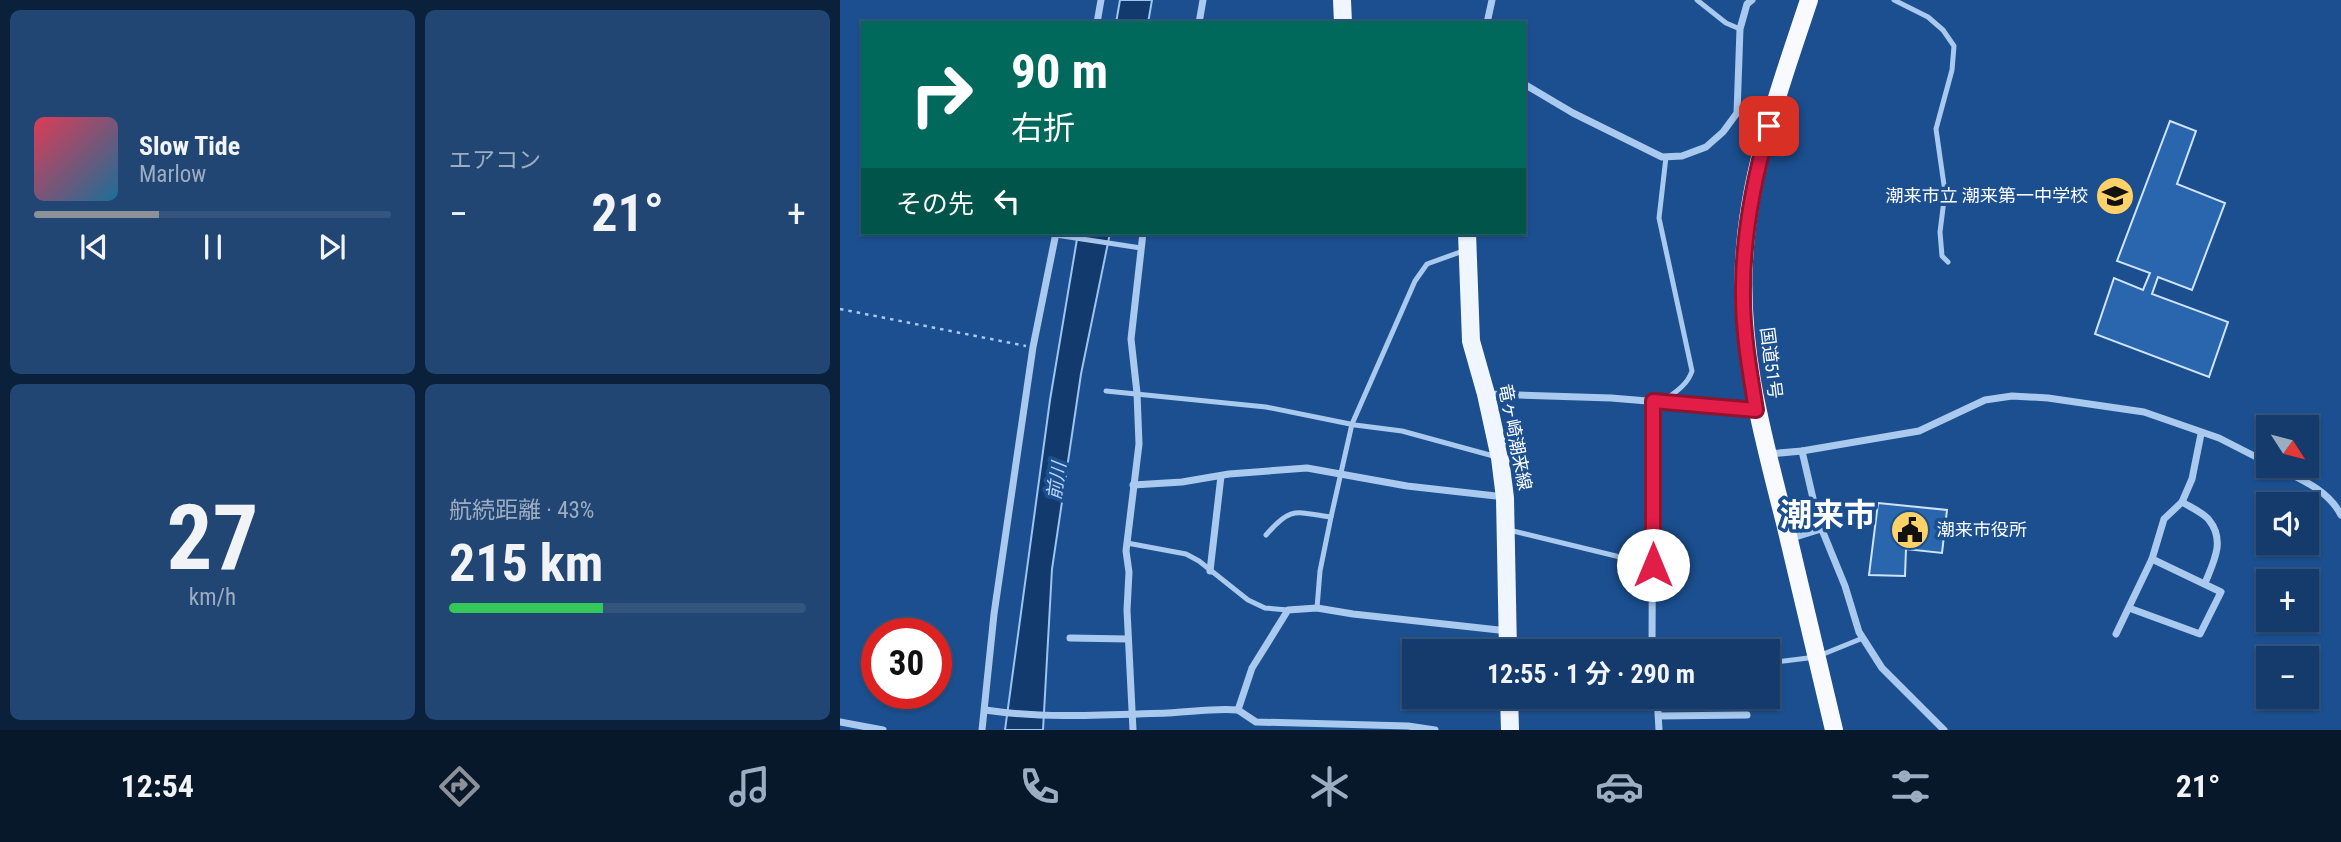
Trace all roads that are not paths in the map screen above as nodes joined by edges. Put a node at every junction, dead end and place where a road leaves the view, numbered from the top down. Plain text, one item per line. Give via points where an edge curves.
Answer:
1 (1101, 0) edge
2 (1203, 0) edge
3 (1342, 0) edge
4 (1492, 0) edge
5 (1697, 0) edge
6 (1752, 0) edge
7 (1809, 0) edge
8 (1894, 0) edge
9 (1097, 21) edge
10 (1199, 21) edge
11 (1343, 21) edge
12 (1487, 21) edge
13 (1740, 29) junction
14 (1526, 85) edge
15 (1666, 158) junction
16 (1056, 235) edge
17 (1061, 235) edge
18 (1143, 235) edge
19 (1468, 241) edge
20 (1141, 248) junction
21 (1948, 262) dead end
22 (1106, 391) dead end
23 (1137, 393) junction
24 (1486, 394) junction
25 (1653, 401) junction
26 (1662, 402) junction
27 (1756, 410) junction
28 (1352, 424) junction
29 (2201, 433) junction
30 (1802, 451) junction
31 (1768, 454) junction
32 (2256, 457) edge
33 (1500, 458) junction
34 (1340, 473) junction
35 (1221, 476) junction
36 (2297, 478) edge
37 (1133, 485) junction
38 (1506, 498) junction
39 (2182, 502) junction
40 (2341, 515) edge
41 (1331, 517) junction
42 (1821, 529) junction
43 (1507, 530) junction
44 (1266, 535) dead end
45 (1789, 539) junction
46 (1127, 543) junction
47 (2152, 559) junction
48 (1653, 565) junction
49 (1210, 571) junction
50 (2205, 583) junction
51 (1317, 608) junction
52 (2129, 608) junction
53 (1288, 610) junction
54 (1507, 631) junction
55 (2116, 634) dead end
56 (1070, 638) dead end
57 (1863, 638) junction
58 (1128, 639) junction
59 (1507, 639) edge
60 (1652, 639) edge
61 (1816, 657) junction
62 (1780, 662) edge
63 (1509, 709) edge
64 (1658, 709) edge
65 (985, 710) junction
66 (1238, 710) junction
67 (1130, 713) junction
68 (1747, 715) dead end
69 (1659, 716) junction
70 (840, 722) edge
71 (1268, 726) edge
72 (883, 730) edge
73 (982, 730) edge
74 (1133, 730) edge
75 (1435, 730) edge
76 (1510, 730) edge
77 (1658, 730) edge
78 (1834, 730) edge
79 (1944, 730) edge

1 - 9 street
2 - 10 street
3 - 11 main road
4 - 12 street
5 - 13 lane
6 - 13 street
7 - 27 highway, 国道51号 via 1763,147 1747,224 1743,298
8 - 21 lane via 1928,17 1954,46 1936,129 1945,192 1942,256
13 - 15 street via 1737,113 1706,147
14 - 15 street
15 - 26 lane via 1659,218 1692,371 1689,380
16 - 65 street via 1033,347 994,614
17 - 20 lane
18 - 20 street
19 - 24 main road, 竜ヶ崎潮来線 via 1471,341
19 - 28 lane via 1427,264 1415,281
20 - 23 street via 1131,340
22 - 23 lane
23 - 28 lane via 1266,407
23 - 37 street via 1139,444
24 - 25 street
24 - 33 main road, 竜ヶ崎潮来線
25 - 26 street
25 - 48 street
26 - 27 street
27 - 31 highway, 国道51号
28 - 33 lane via 1402,431
28 - 34 lane
29 - 30 street via 2144,412 2012,397 1985,400 1919,431
29 - 32 street
29 - 39 street via 2192,479
30 - 31 street
30 - 42 street
31 - 45 highway, 国道51号
33 - 38 main road, 竜ヶ崎潮来線
34 - 35 street via 1307,468
34 - 38 street
34 - 41 lane
35 - 37 street
35 - 49 street
36 - 40 street via 2335,503
37 - 46 street
38 - 43 main road, 竜ヶ崎潮来線
39 - 47 street via 2164,519
39 - 50 street via 2209,519 2216,535 2218,552
41 - 44 lane via 1295,512 1281,518
41 - 51 lane
42 - 45 street
42 - 57 street
43 - 48 lane
43 - 54 main road, 竜ヶ崎潮来線
45 - 61 highway, 国道51号
46 - 49 lane via 1186,554
46 - 58 street
47 - 50 street
47 - 52 street
48 - 60 street
49 - 53 lane via 1248,600 1265,608
50 - 52 street via 2221,592 2200,634
51 - 53 street
51 - 54 street
52 - 55 street
53 - 66 street via 1252,668
54 - 59 main road, 竜ヶ崎潮来線
56 - 58 street
57 - 61 lane
57 - 79 street via 1882,668
58 - 67 street
61 - 62 lane
61 - 78 highway, 国道51号
63 - 76 main road
64 - 69 street
65 - 67 street via 1052,717
65 - 73 street
66 - 67 street
66 - 71 street
67 - 74 street
68 - 69 street
69 - 77 street
70 - 72 street
71 - 75 street

